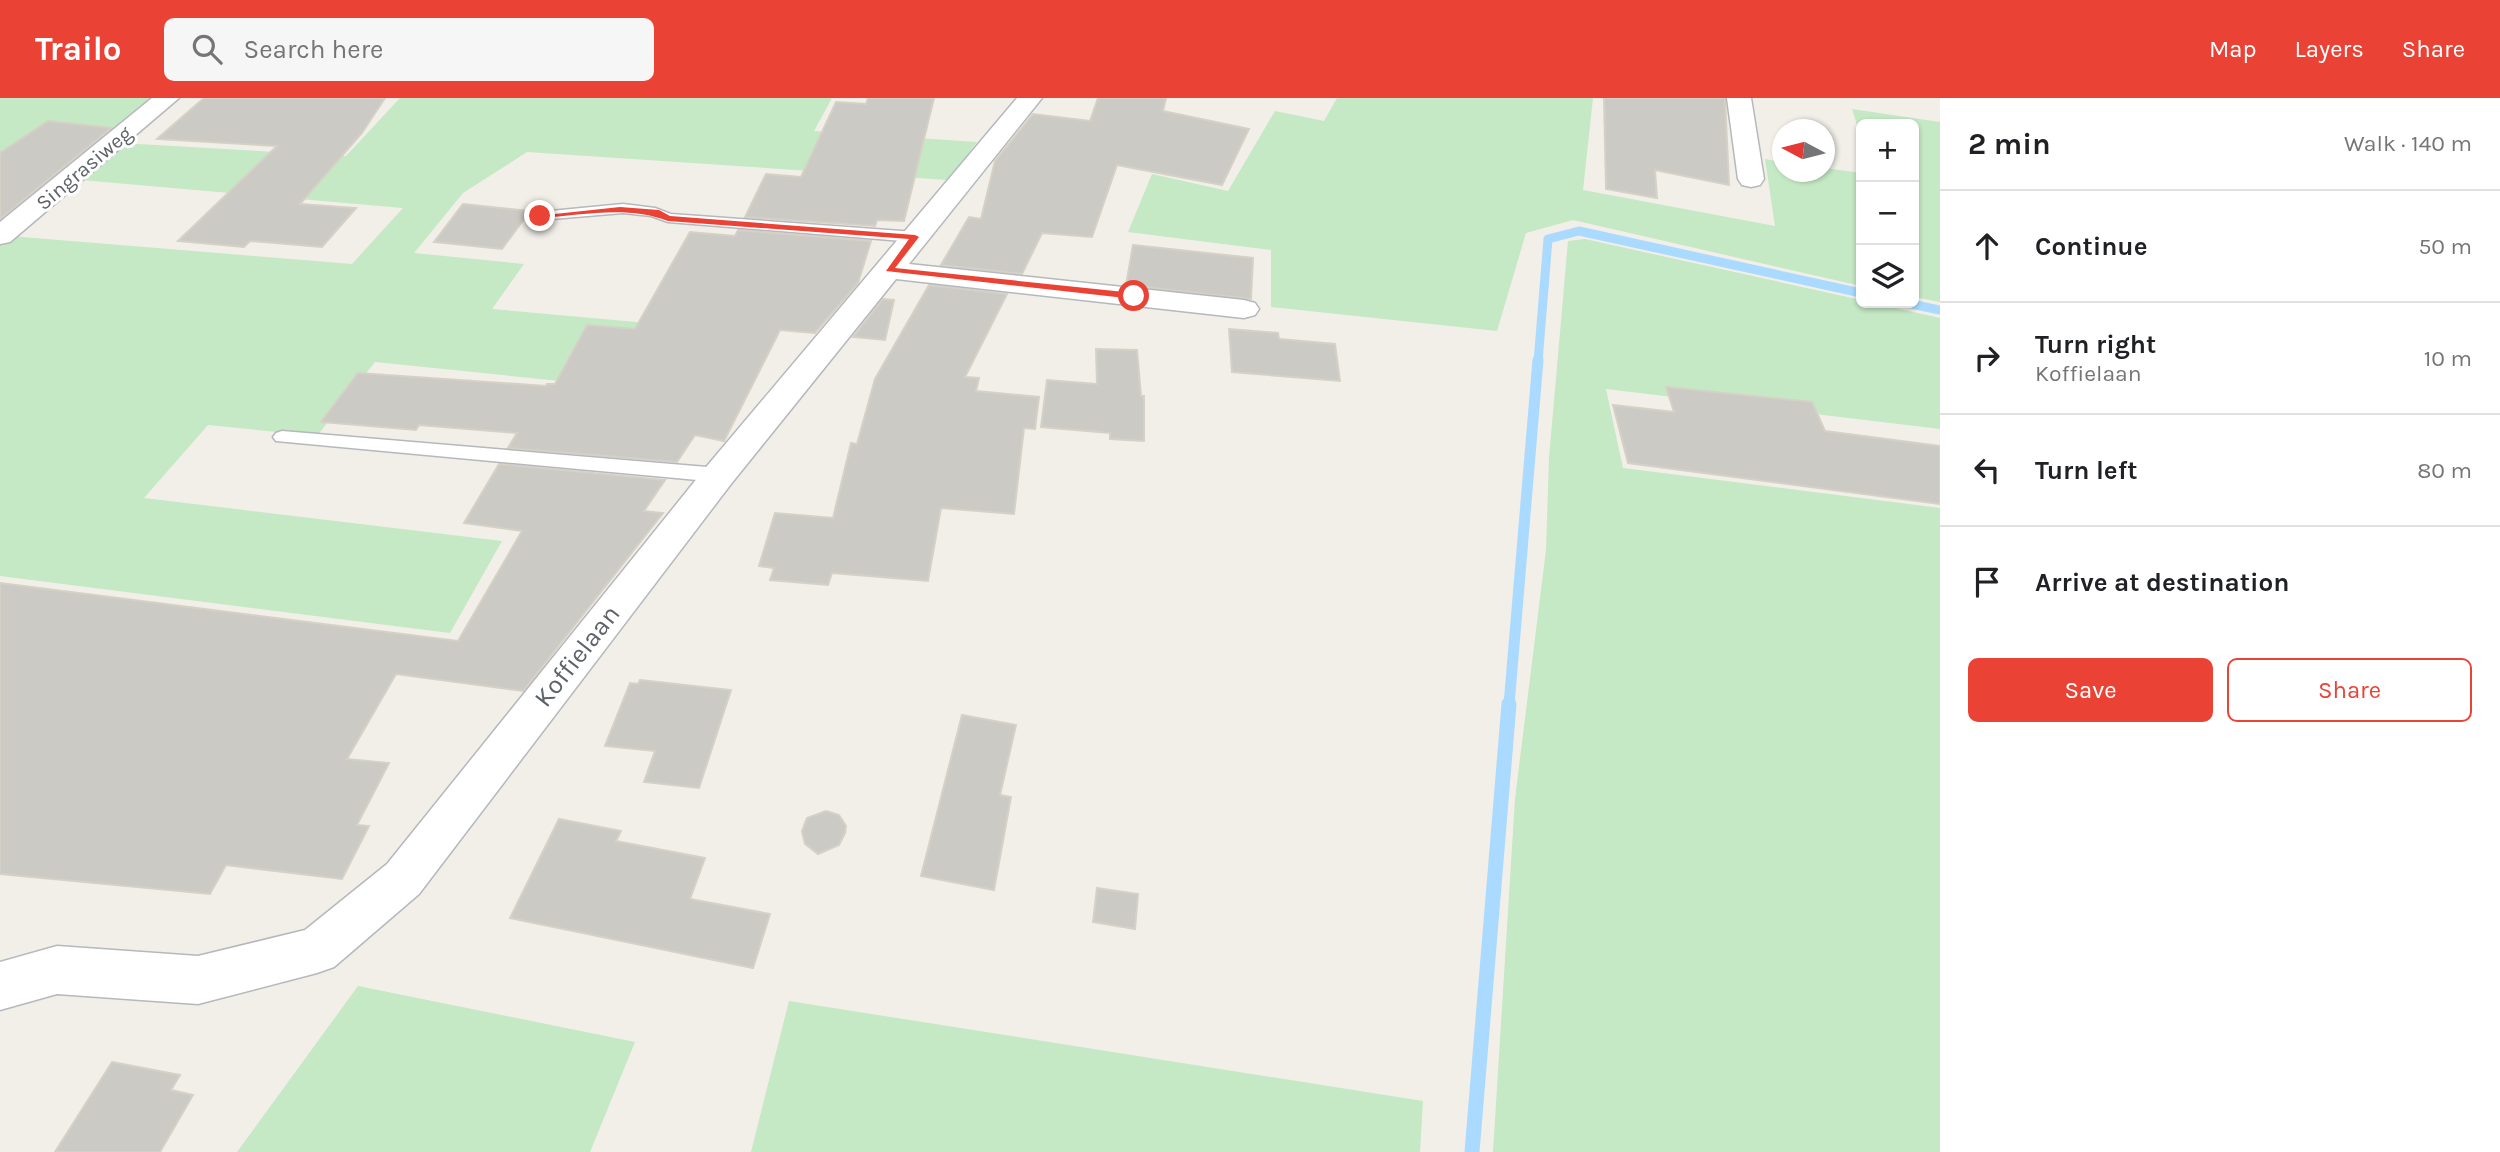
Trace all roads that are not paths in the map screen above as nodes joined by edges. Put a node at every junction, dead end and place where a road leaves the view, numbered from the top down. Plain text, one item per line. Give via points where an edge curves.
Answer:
1 (167, 98) edge
2 (1030, 98) edge
3 (1739, 98) edge
4 (1751, 179) dead end
5 (540, 216) dead end
6 (0, 236) edge
7 (915, 237) junction
8 (889, 270) junction
9 (1244, 309) dead end
10 (282, 437) dead end
11 (719, 475) junction
12 (0, 985) edge

1 - 6 street, Singrasiweg
2 - 7 street, Koffielaan
3 - 4 street
5 - 7 lane via 620,209 668,218
7 - 8 street, Koffielaan
8 - 9 street
8 - 11 street, Koffielaan
10 - 11 lane
11 - 12 street, Koffielaan via 403,879 317,950 198,980 57,970

